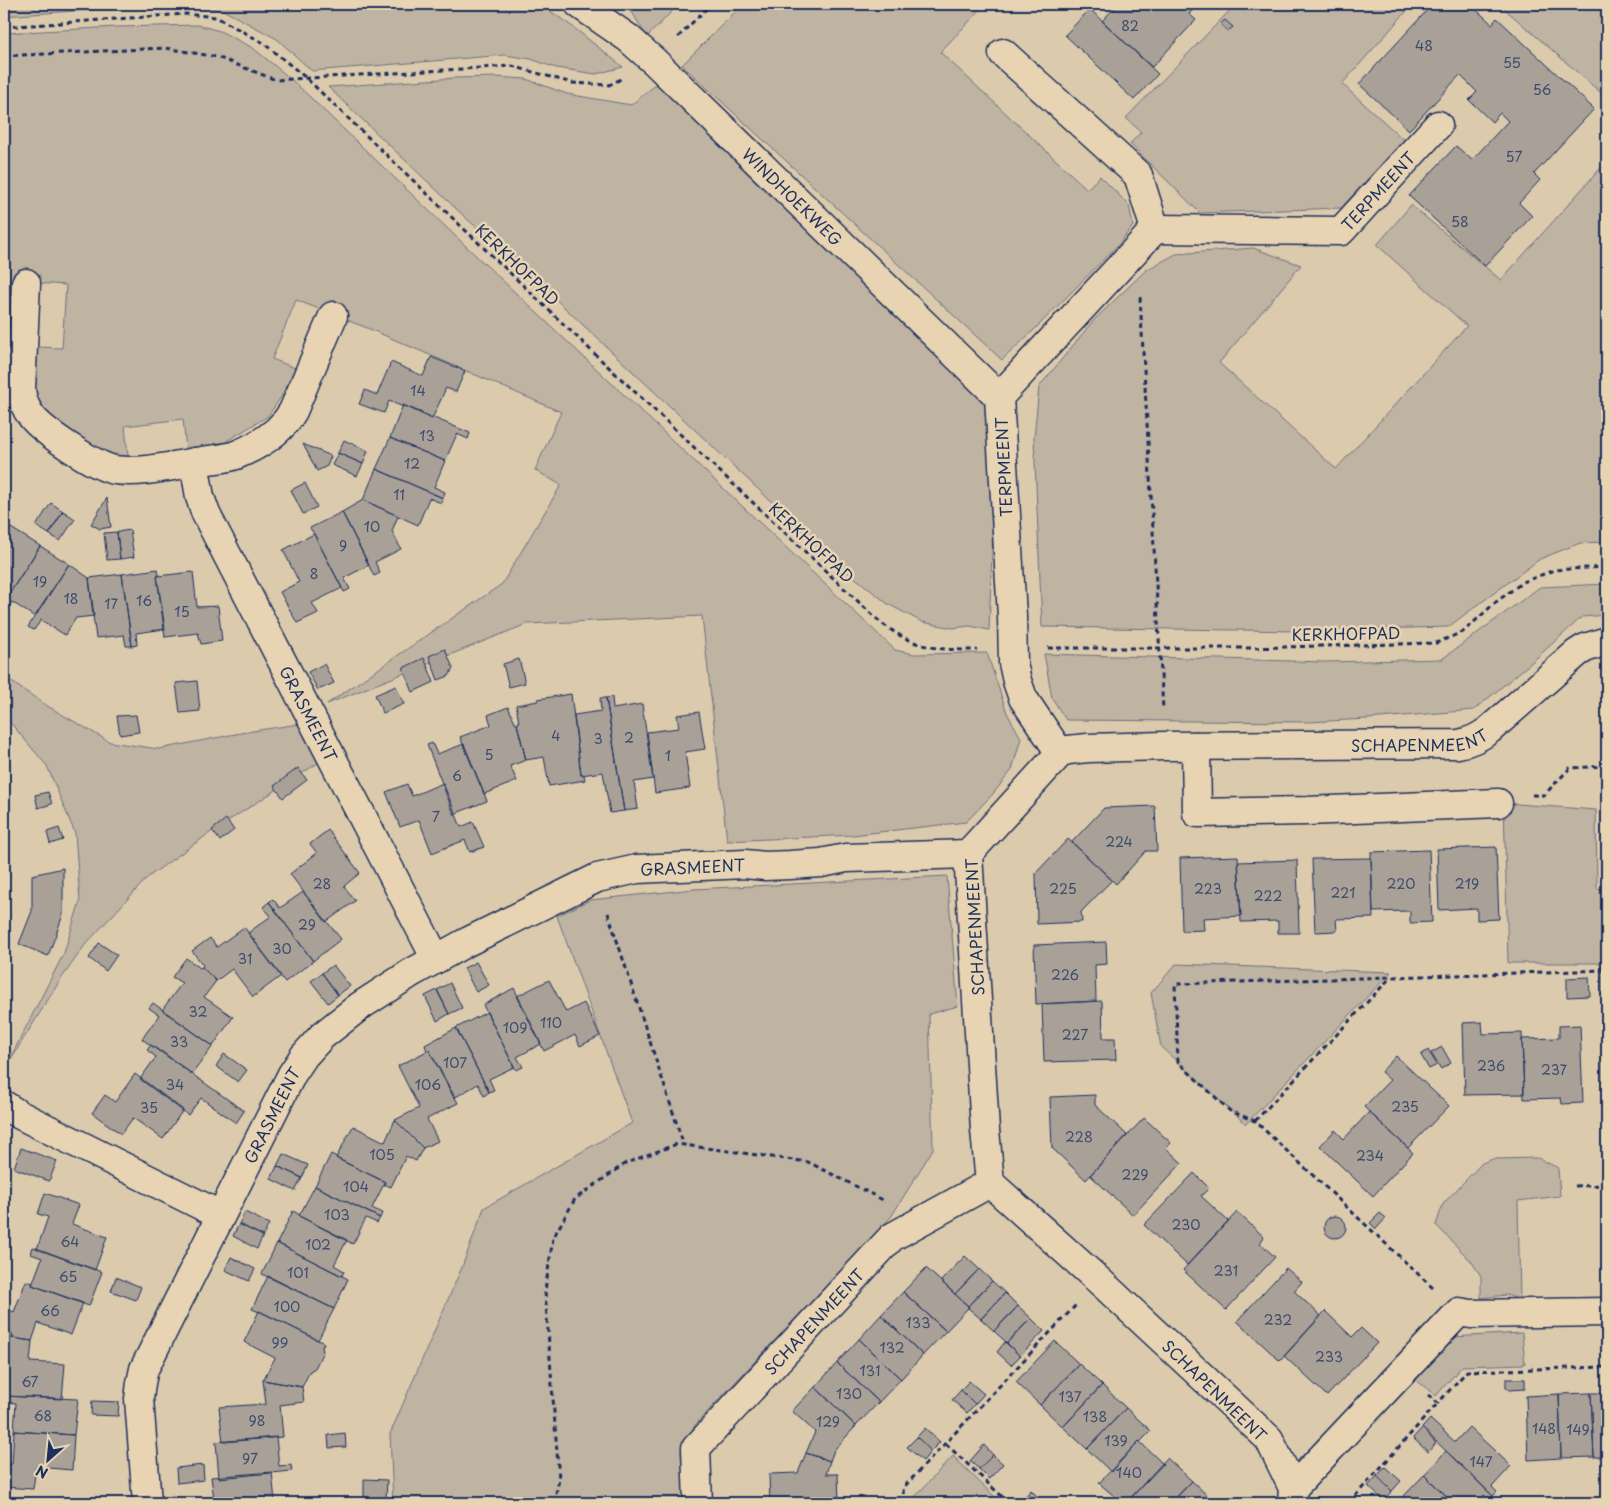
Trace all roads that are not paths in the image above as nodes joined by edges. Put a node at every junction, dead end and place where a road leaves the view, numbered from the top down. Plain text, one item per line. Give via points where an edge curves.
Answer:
1 (579, 4) edge
2 (1003, 53) dead end
3 (1438, 126) dead end
4 (1155, 228) junction
5 (26, 283) dead end
6 (333, 316) dead end
7 (999, 397) junction
8 (194, 462) junction
9 (1607, 641) edge
10 (1196, 746) junction
11 (1060, 753) junction
12 (1498, 803) dead end
13 (968, 854) junction
14 (436, 959) junction
15 (4, 1104) edge
16 (990, 1182) junction
17 (220, 1215) junction
18 (1607, 1312) edge
19 (1293, 1495) edge
20 (147, 1503) edge
21 (698, 1503) edge

1 - 7 street, WINDHOEKWEG via 628,38 655,62
2 - 4 street via 1138,175
3 - 4 street, TERPMEENT via 1341,231
4 - 7 street, TERPMEENT
5 - 8 street via 21,389 23,404 37,423 90,459 114,470
6 - 8 street via 285,423 264,440 235,456
7 - 11 street, TERPMEENT via 1013,663 1023,698
8 - 14 street, GRASMEENT via 206,514
9 - 10 street, SCHAPENMEENT via 1577,653 1489,730 1465,743
10 - 11 street, SCHAPENMEENT via 1088,748
10 - 12 street via 1197,813
11 - 13 street, SCHAPENMEENT
13 - 14 street, GRASMEENT via 846,858 821,863 765,866 736,864 637,869 597,878
13 - 16 street, SCHAPENMEENT
14 - 17 street, GRASMEENT via 360,1006 312,1046 292,1074
15 - 17 street
16 - 19 street, SCHAPENMEENT via 1269,1439
16 - 21 street, SCHAPENMEENT via 892,1237 696,1448
17 - 20 street, GRASMEENT via 142,1376 139,1399
18 - 19 street, SCHAPENMEENT via 1459,1312

